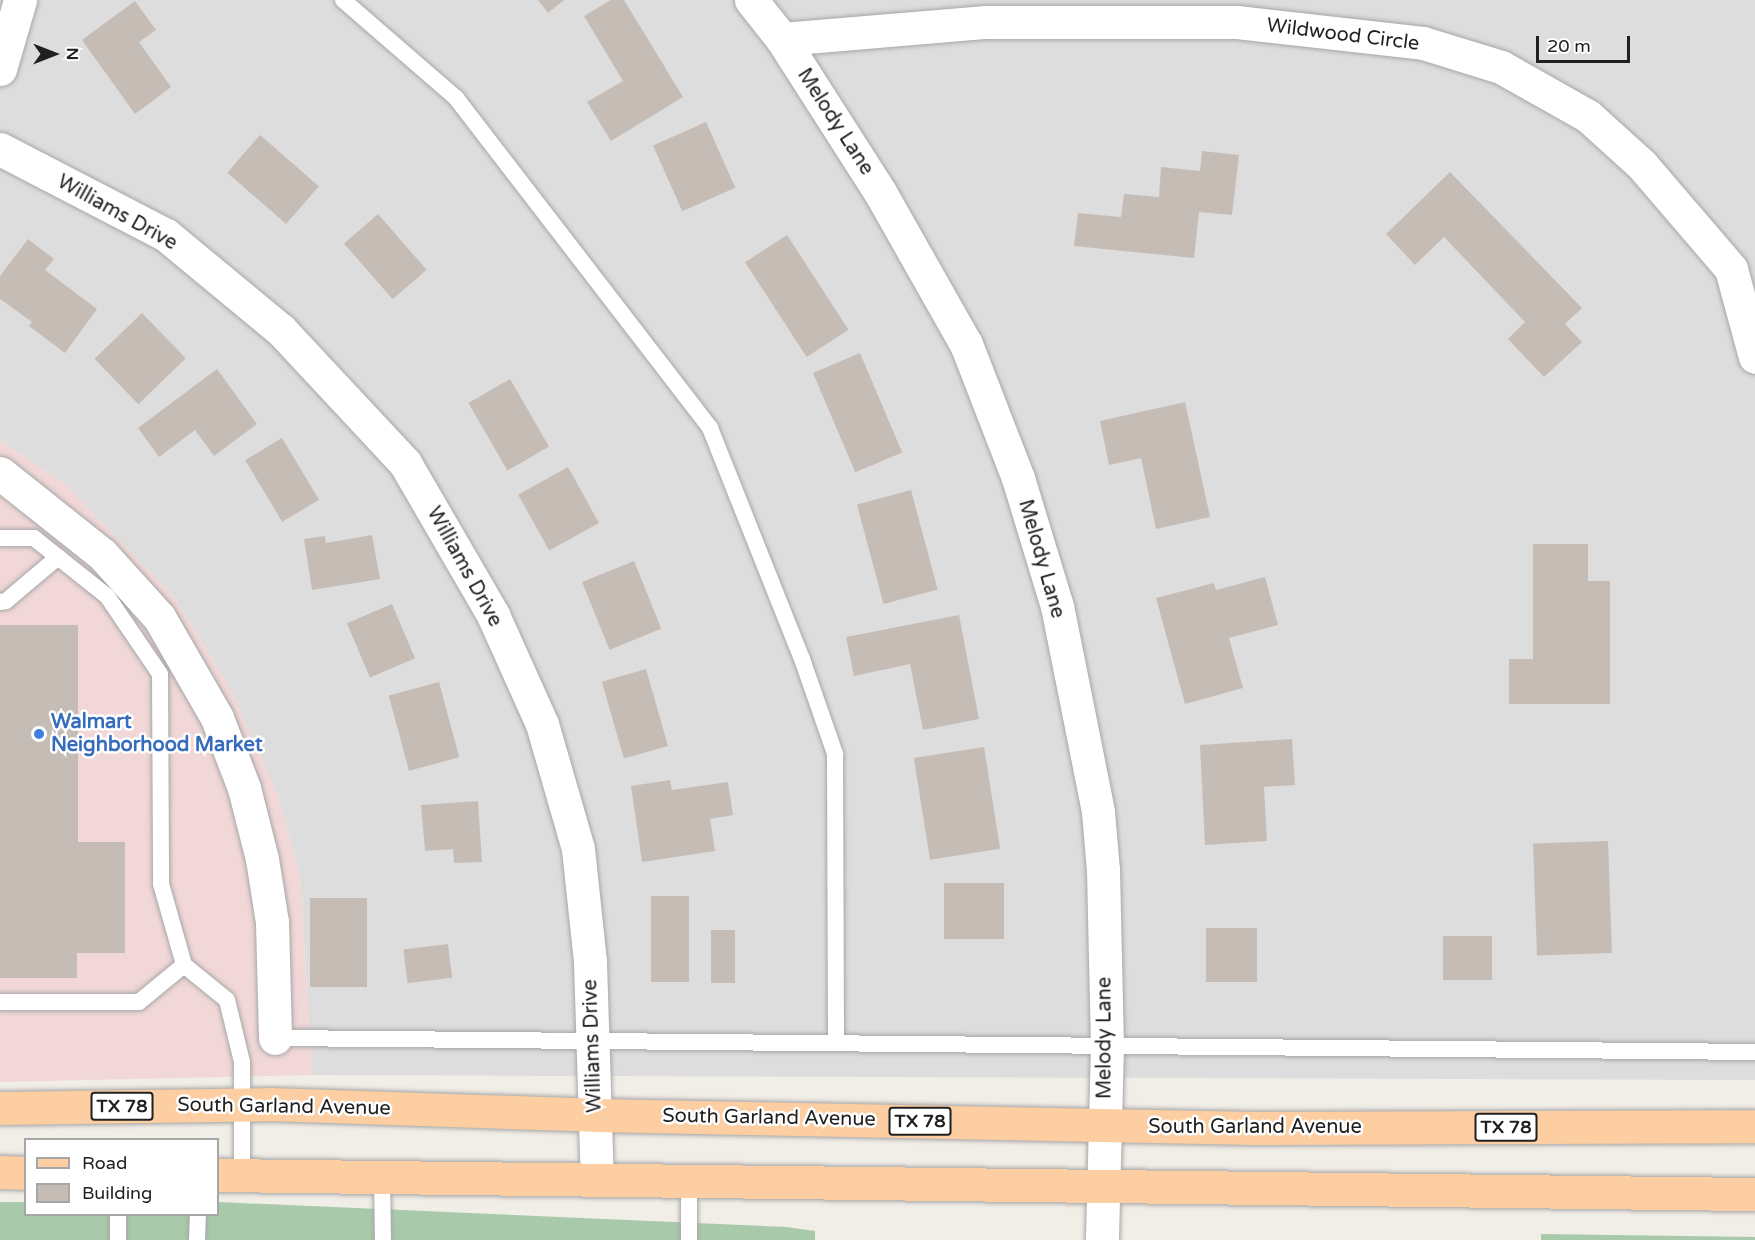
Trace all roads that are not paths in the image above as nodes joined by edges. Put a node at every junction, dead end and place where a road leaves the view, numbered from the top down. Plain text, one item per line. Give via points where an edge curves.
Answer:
1 (20, 0) edge
2 (343, 0) edge
3 (751, 0) edge
4 (782, 39) junction
5 (0, 69) edge
6 (0, 149) edge
7 (1755, 357) edge
8 (0, 473) edge
9 (0, 538) edge
10 (58, 557) junction
11 (0, 602) edge
12 (184, 965) junction
13 (0, 1002) edge
14 (275, 1038) joint
15 (593, 1041) junction
16 (836, 1041) junction
17 (1107, 1046) junction
18 (1755, 1052) edge
19 (243, 1104) junction
20 (0, 1108) edge
21 (595, 1115) junction
22 (1105, 1126) junction
23 (1755, 1126) edge
24 (0, 1172) edge
25 (24, 1173) edge
26 (230, 1175) edge
27 (382, 1177) junction
28 (597, 1180) junction
29 (689, 1180) junction
30 (1104, 1186) junction
31 (1755, 1194) edge
32 (118, 1216) edge
33 (198, 1216) edge
34 (118, 1240) edge
35 (197, 1240) edge
36 (383, 1240) edge
37 (689, 1240) edge
38 (1102, 1240) edge

1 - 5 street
2 - 16 lane via 456,98 710,428 802,659 835,754
3 - 4 street, Melody Lane
4 - 7 street, Wildwood Circle via 986,22 1237,22 1423,43 1501,67 1588,116 1642,165 1731,269
4 - 17 street, Melody Lane via 881,194 966,344 1018,478 1057,606 1098,812
6 - 15 street, Williams Drive via 166,235 281,330 405,463 493,615 542,724 578,849 590,962
8 - 14 street via 102,554 152,609 217,718 244,788 262,859 272,922
9 - 10 lane via 34,538
10 - 11 lane
10 - 12 lane via 107,596 160,674 161,884
12 - 13 lane via 139,1002
12 - 19 lane via 227,1000 242,1062
14 - 15 lane
15 - 16 lane
15 - 21 street, Williams Drive
16 - 17 lane
17 - 18 lane
17 - 22 street, Melody Lane
19 - 20 main road, South Garland Avenue / TX 78
19 - 21 main road, South Garland Avenue / TX 78
19 - 26 lane
21 - 22 main road, South Garland Avenue / TX 78
21 - 28 street, Williams Drive
22 - 23 main road, South Garland Avenue / TX 78
22 - 30 street, Melody Lane
24 - 25 main road
26 - 27 main road
27 - 28 main road
27 - 36 lane
28 - 29 main road
29 - 30 main road
29 - 37 lane
30 - 31 main road
30 - 38 street, Melody Lane
32 - 34 lane
33 - 35 lane

